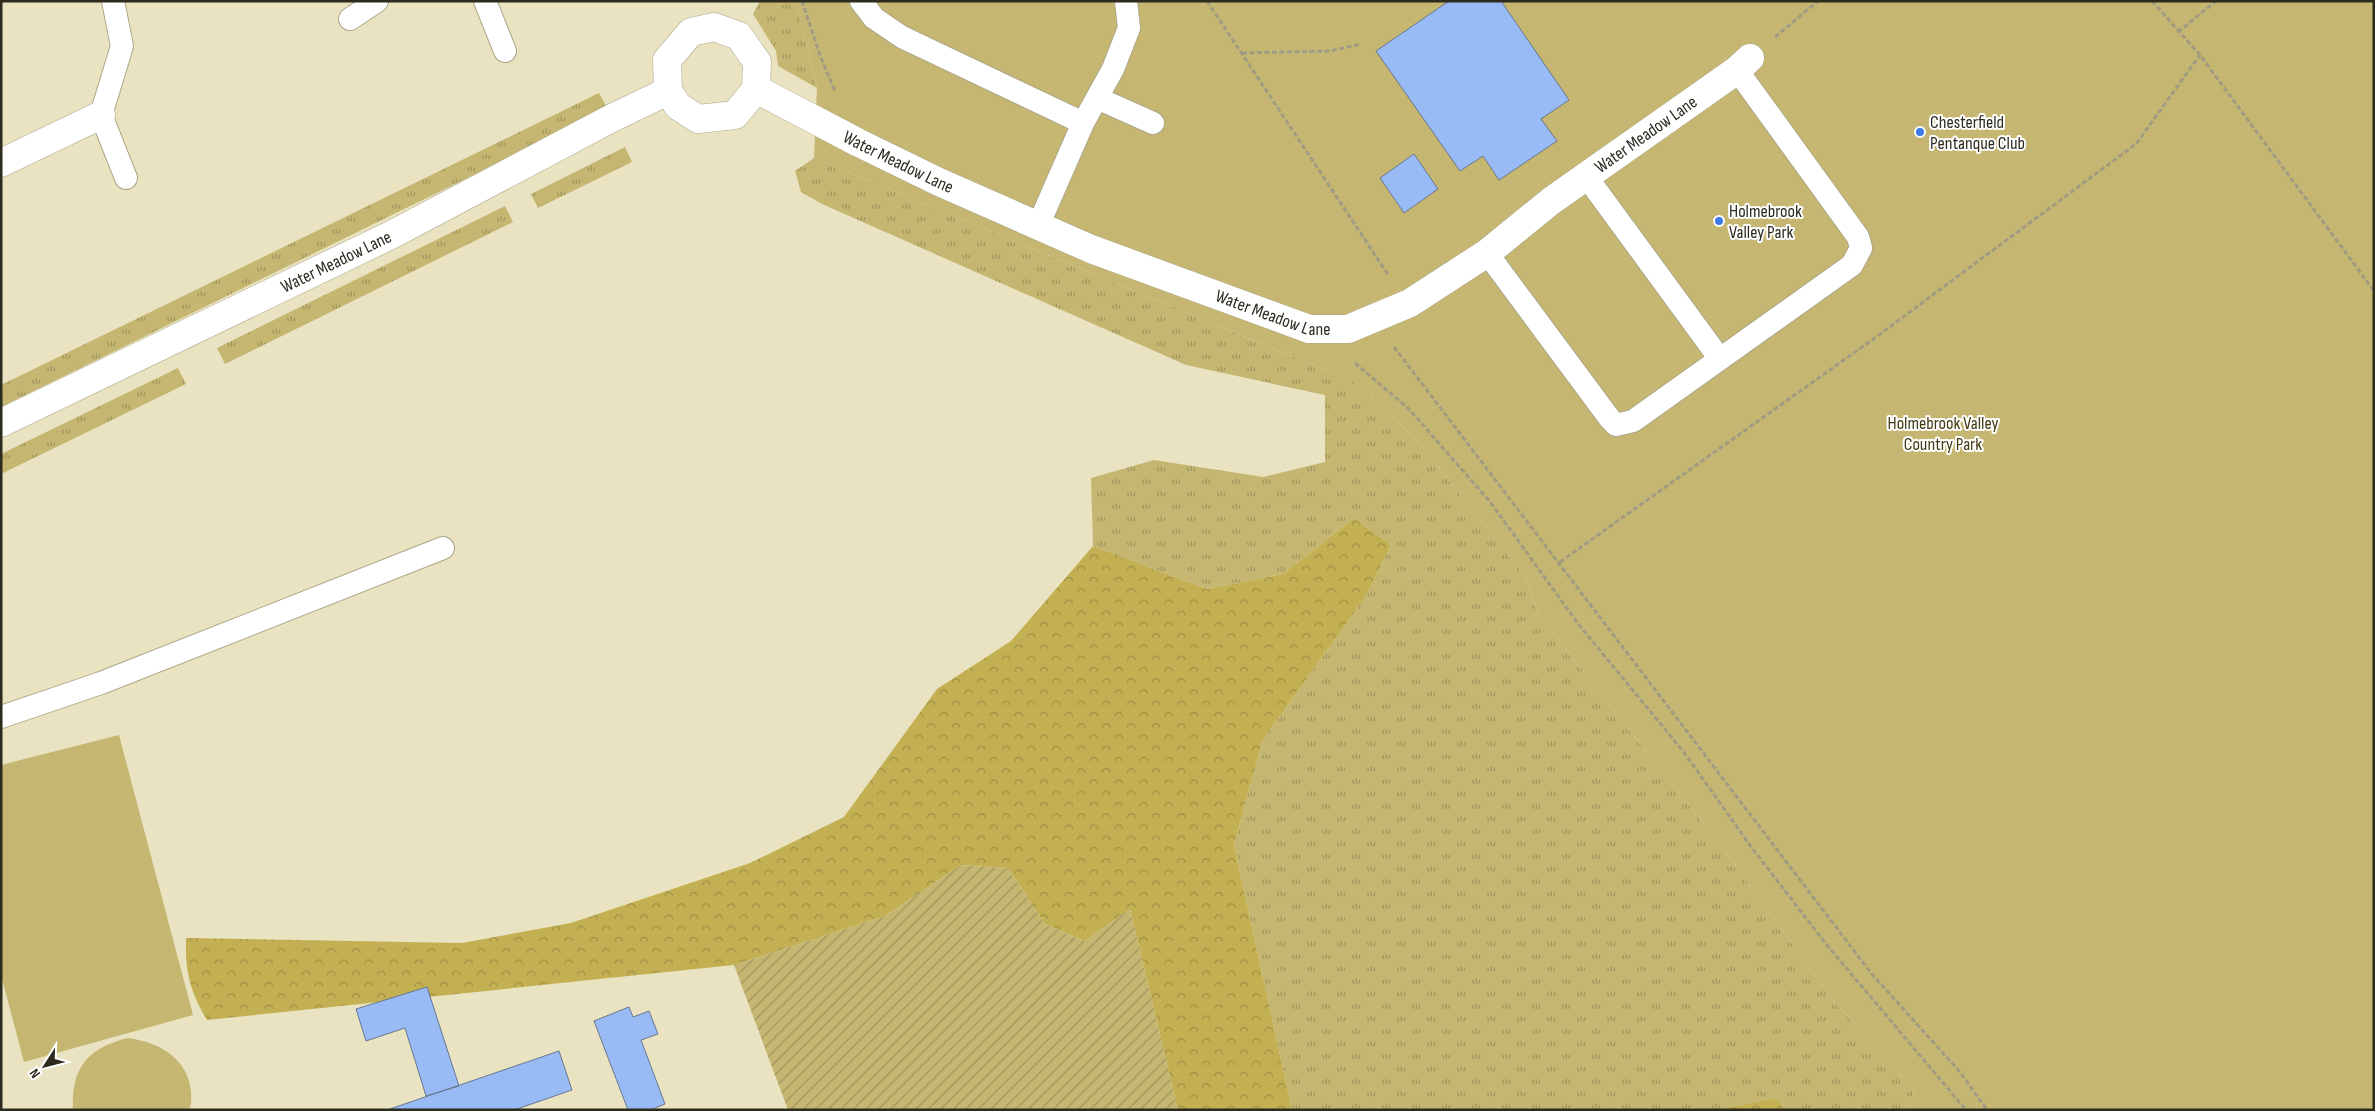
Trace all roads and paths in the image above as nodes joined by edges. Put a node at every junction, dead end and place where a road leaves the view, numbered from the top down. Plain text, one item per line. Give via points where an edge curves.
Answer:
1 (114, 1) edge
2 (377, 1) edge
3 (485, 1) edge
4 (802, 1) edge
5 (861, 1) edge
6 (1126, 1) edge
7 (1207, 1) edge
8 (1818, 1) edge
9 (2152, 1) edge
10 (2216, 1) edge
11 (350, 20) dead end
12 (2178, 32) junction
13 (1361, 44) dead end
14 (505, 51) dead end
15 (1241, 53) junction
16 (2200, 54) junction
17 (1743, 64) junction
18 (756, 89) junction
19 (668, 91) junction
20 (1097, 98) junction
21 (101, 115) junction
22 (1083, 123) junction
23 (1153, 123) dead end
24 (857, 142) junction
25 (1, 163) edge
26 (1586, 176) junction
27 (126, 178) dead end
28 (1038, 226) junction
29 (1487, 253) junction
30 (2374, 292) edge
31 (1410, 303) junction
32 (1372, 318) junction
33 (1720, 359) junction
34 (1350, 361) dead end
35 (1, 423) edge
36 (442, 548) dead end
37 (1560, 562) junction
38 (1, 717) edge
39 (1966, 1110) edge
40 (1987, 1110) edge

1 - 21 lane via 122,46
2 - 11 lane
3 - 14 lane
4 - 24 path via 821,58
5 - 22 lane via 874,18 902,37
6 - 20 lane via 1129,28
7 - 15 path
8 - 17 path
9 - 12 path
10 - 12 path
12 - 16 path
13 - 15 path via 1330,51
15 - 31 path via 1366,244
16 - 30 path
16 - 37 path via 2136,144 1872,340
17 - 26 street, Water Meadow Lane
17 - 33 lane via 1858,237 1861,248 1852,265
18 - 19 street via 736,115 698,119 678,106
18 - 19 street via 757,62 739,36 714,27 691,32 667,60
18 - 24 street, Water Meadow Lane
19 - 35 street, Water Meadow Lane via 393,234
20 - 22 lane
20 - 23 lane
21 - 25 street
21 - 27 lane
22 - 28 lane
24 - 28 street, Water Meadow Lane
26 - 29 street, Water Meadow Lane via 1551,200
26 - 33 lane
28 - 32 street, Water Meadow Lane via 1091,249 1308,329 1348,329
29 - 31 street, Water Meadow Lane
29 - 33 lane via 1616,425 1632,421
31 - 32 street, Water Meadow Lane
32 - 37 path
34 - 39 path via 1358,364 1410,409 1491,504 1579,625 1683,751 1826,944
36 - 38 lane via 101,684
37 - 40 path via 1871,973 1960,1072

